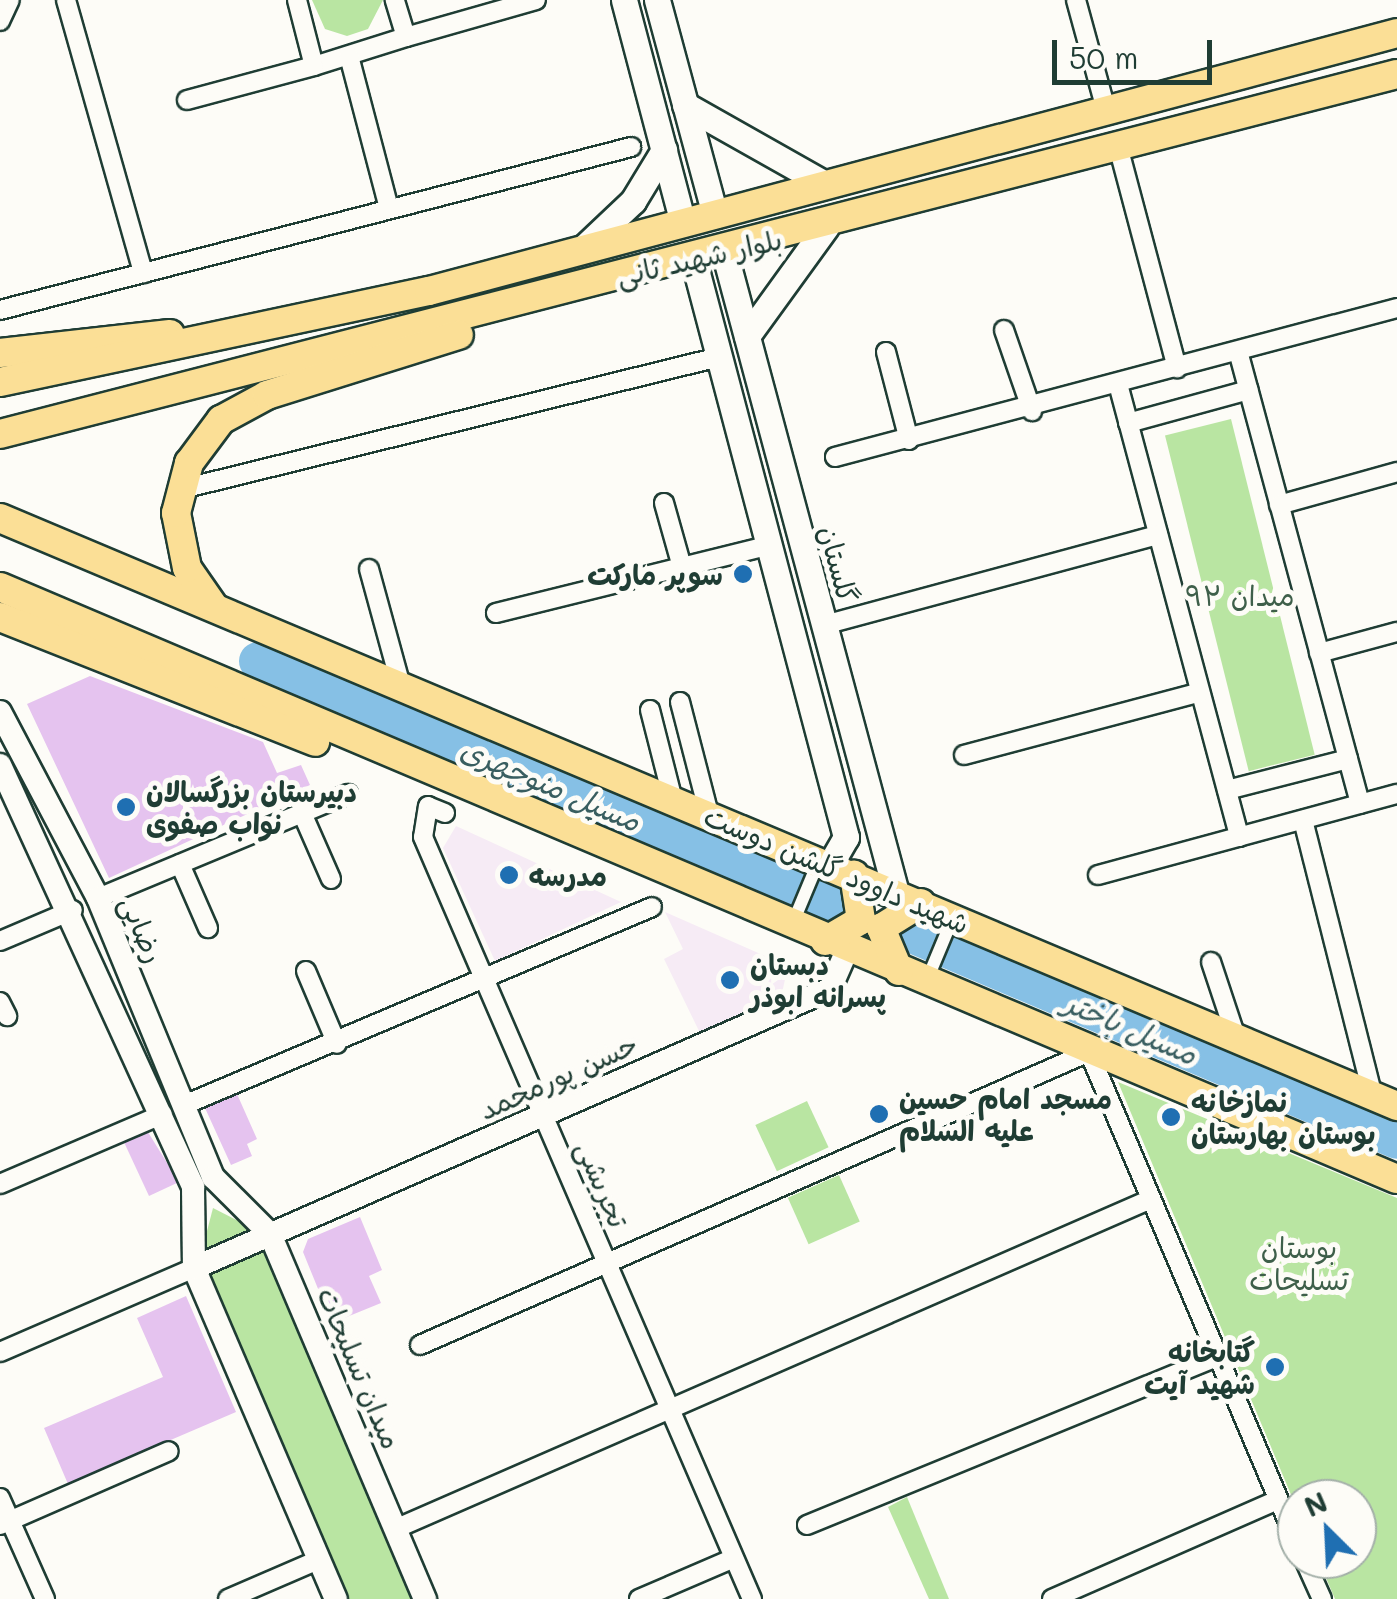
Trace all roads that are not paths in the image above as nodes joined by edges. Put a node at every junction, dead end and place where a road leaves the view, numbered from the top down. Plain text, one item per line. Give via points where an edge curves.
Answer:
1 (10, 0) edge
2 (66, 0) edge
3 (297, 0) edge
4 (395, 0) edge
5 (536, 0) edge
6 (624, 0) edge
7 (656, 0) edge
8 (1076, 0) edge
9 (516, 3) edge
10 (472, 9) edge
11 (0, 21) edge
12 (1397, 33) edge
13 (406, 37) junction
14 (349, 56) junction
15 (314, 66) junction
16 (1397, 74) edge
17 (187, 100) dead end
18 (684, 105) junction
19 (1106, 110) junction
20 (632, 147) dead end
21 (664, 150) junction
22 (1119, 150) junction
23 (828, 185) junction
24 (389, 208) junction
25 (715, 215) junction
26 (683, 224) junction
27 (826, 228) junction
28 (580, 251) junction
29 (724, 251) junction
30 (693, 258) junction
31 (143, 273) junction
32 (566, 290) junction
33 (1397, 308) edge
34 (0, 310) edge
35 (310, 317) junction
36 (1004, 330) dead end
37 (746, 336) junction
38 (1238, 351) junction
39 (0, 352) edge
40 (886, 352) dead end
41 (720, 357) junction
42 (1177, 368) junction
43 (0, 382) edge
44 (1118, 384) junction
45 (1248, 390) junction
46 (1032, 411) junction
47 (1128, 423) junction
48 (0, 434) edge
49 (910, 440) junction
50 (835, 457) dead end
51 (1397, 472) edge
52 (182, 489) junction
53 (664, 503) dead end
54 (1279, 505) junction
55 (0, 518) edge
56 (1158, 535) junction
57 (770, 546) junction
58 (682, 567) junction
59 (369, 569) dead end
60 (3, 588) edge
61 (215, 609) junction
62 (496, 613) dead end
63 (0, 617) edge
64 (824, 625) junction
65 (1397, 632) edge
66 (1319, 654) junction
67 (401, 686) junction
68 (1200, 692) junction
69 (680, 702) dead end
70 (650, 710) dead end
71 (2, 717) edge
72 (964, 755) dead end
73 (1348, 759) junction
74 (0, 765) edge
75 (1227, 790) junction
76 (348, 794) dead end
77 (1397, 794) edge
78 (673, 800) junction
79 (1360, 804) junction
80 (302, 813) junction
81 (444, 813) dead end
82 (708, 814) junction
83 (1304, 820) junction
84 (846, 836) junction
85 (1239, 837) junction
86 (882, 842) junction
87 (180, 864) junction
88 (834, 867) junction
89 (1098, 875) dead end
90 (331, 879) dead end
91 (696, 886) junction
92 (98, 898) junction
93 (908, 898) junction
94 (652, 907) dead end
95 (73, 910) junction
96 (953, 917) junction
97 (208, 928) dead end
98 (791, 928) junction
99 (0, 942) edge
100 (836, 946) junction
101 (1211, 962) dead end
102 (306, 971) dead end
103 (912, 977) junction
104 (485, 980) junction
105 (1236, 1037) junction
106 (337, 1044) junction
107 (1088, 1052) junction
108 (1385, 1101) edge
109 (173, 1110) junction
110 (544, 1116) junction
111 (2, 1176) edge
112 (1397, 1179) edge
113 (203, 1182) junction
114 (1151, 1199) junction
115 (270, 1234) junction
116 (608, 1264) junction
117 (194, 1268) junction
118 (420, 1345) dead end
119 (0, 1352) edge
120 (1218, 1356) junction
121 (672, 1412) junction
122 (169, 1451) dead end
123 (0, 1498) edge
124 (1277, 1498) edge
125 (1277, 1500) edge
126 (5, 1523) edge
127 (806, 1525) dead end
128 (395, 1529) junction
129 (734, 1558) junction
130 (318, 1560) junction
131 (46, 1599) edge
132 (228, 1599) edge
133 (336, 1599) edge
134 (425, 1599) edge
135 (639, 1599) edge
136 (752, 1599) edge
137 (1052, 1599) edge

1 - 11 street
2 - 31 street
3 - 15 street
4 - 13 street
5 - 9 street
6 - 21 main road
7 - 18 main road
8 - 19 street
9 - 10 street
10 - 13 street
12 - 19 main road, بلوار شهید ثانی
13 - 14 street
14 - 15 street
14 - 24 street
15 - 17 street
16 - 22 main road, بلوار شهید ثانی
18 - 23 main road
18 - 25 main road
19 - 23 main road, بلوار شهید ثانی
20 - 24 street
21 - 26 main road
21 - 28 main road via 633,202
22 - 27 main road, بلوار شهید ثانی
22 - 42 street
23 - 25 main road, بلوار شهید ثانی
24 - 31 street
25 - 26 main road, بلوار شهید ثانی
25 - 29 main road
26 - 28 main road, بلوار شهید ثانی
26 - 30 main road
27 - 29 main road, بلوار شهید ثانی
27 - 37 main road
28 - 35 main road, بلوار شهید ثانی
29 - 30 main road, بلوار شهید ثانی
29 - 37 main road, گلستان
30 - 32 main road, بلوار شهید ثانی
30 - 41 main road
31 - 34 street
32 - 48 main road, بلوار شهید ثانی
32 - 52 main road via 267,395 221,420
33 - 38 street
35 - 39 main road
35 - 43 main road, بلوار شهید ثانی
36 - 46 street
37 - 64 main road, گلستان
38 - 42 street
38 - 45 street
40 - 49 street
41 - 52 street
41 - 57 main road
42 - 44 street
44 - 46 street
44 - 47 street
45 - 47 street
45 - 54 street
46 - 49 street
47 - 56 street
49 - 50 street
51 - 54 street
52 - 61 main road via 176,513 187,568
53 - 58 street
54 - 66 street
55 - 61 main road, شهید داوود گلشن دوست
56 - 64 street
56 - 68 street
57 - 58 street
57 - 84 main road
58 - 62 street
59 - 67 street
60 - 91 main road
61 - 67 main road, شهید داوود گلشن دوست
63 - 91 main road
64 - 86 main road, گلستان
65 - 66 street
66 - 73 street
67 - 78 main road, شهید داوود گلشن دوست
68 - 72 street
68 - 75 street
69 - 82 street
70 - 78 street
71 - 92 street, رضایی
73 - 75 street
73 - 79 street
74 - 95 street, رضایی
75 - 85 street
76 - 80 street
77 - 79 street
78 - 82 main road, شهید داوود گلشن دوست
79 - 83 street
80 - 87 street
80 - 90 street
81 - 104 street, تجریشی via 428,806 423,837
82 - 88 main road, شهید داوود گلشن دوست
83 - 85 street
83 - 108 street
84 - 86 main road
84 - 88 main road
85 - 89 street
86 - 93 main road, گلستان
87 - 92 street
87 - 97 street
88 - 93 main road, شهید داوود گلشن دوست
88 - 98 street
88 - 100 main road via 860,920
91 - 98 main road
92 - 95 street
92 - 109 street, رضایی
93 - 96 main road, شهید داوود گلشن دوست
93 - 103 main road via 881,928
94 - 104 street
95 - 99 street
95 - 109 street, رضایی
96 - 103 street
96 - 105 main road, شهید داوود گلشن دوست
98 - 100 main road
100 - 103 main road
100 - 110 street, حسن پورمحمد via 830,989
101 - 105 street
102 - 106 street
103 - 107 main road
104 - 106 street
104 - 110 street, تجریشی
105 - 108 main road, شهید داوود گلشن دوست
106 - 109 street
107 - 112 main road
107 - 114 street
107 - 116 street
109 - 111 street
109 - 113 street, رضایی
110 - 115 street, حسن پورمحمد
110 - 116 street, تجریشی
113 - 115 street, میدان تسلیحات
113 - 117 street
114 - 120 street
114 - 121 street
115 - 117 street, حسن پورمحمد
115 - 128 street, میدان تسلیحات
116 - 118 street
116 - 121 street, تجریشی
117 - 119 street
117 - 130 street
120 - 124 street
120 - 127 street
121 - 128 street
121 - 129 street, تجریشی
122 - 126 street
123 - 126 street
125 - 137 street
126 - 131 street
128 - 134 street, میدان تسلیحات
129 - 135 street
129 - 136 street, تجریشی
130 - 132 street
130 - 133 street

